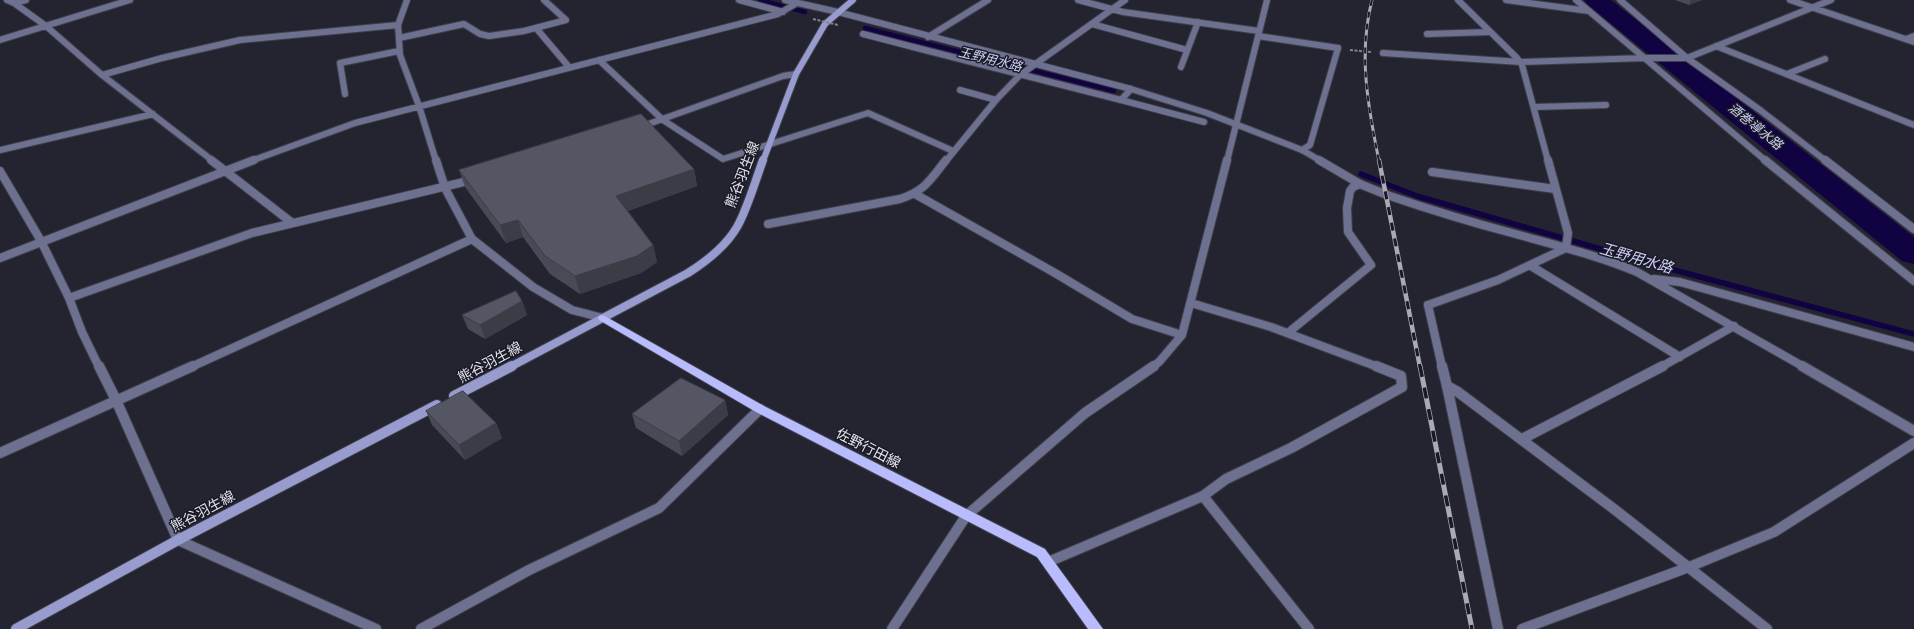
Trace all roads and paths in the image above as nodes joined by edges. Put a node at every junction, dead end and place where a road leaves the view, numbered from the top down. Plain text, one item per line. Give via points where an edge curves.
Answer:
1 (7, 0) edge
2 (26, 0) edge
3 (130, 0) edge
4 (407, 0) edge
5 (544, 0) edge
6 (739, 0) edge
7 (784, 0) edge
8 (853, 0) edge
9 (988, 0) edge
10 (1078, 0) edge
11 (1125, 0) edge
12 (1266, 0) edge
13 (1458, 0) edge
14 (1506, 0) edge
15 (1576, 0) edge
16 (1620, 0) edge
17 (1790, 0) edge
18 (1831, 0) edge
19 (14, 4) junction
20 (796, 4) junction
21 (1812, 8) junction
22 (1111, 9) junction
23 (1590, 11) junction
24 (784, 12) junction
25 (838, 12) junction
26 (813, 19) dead end
27 (1198, 22) junction
28 (1092, 24) junction
29 (398, 25) junction
30 (838, 25) dead end
31 (46, 26) junction
32 (536, 28) junction
33 (1490, 32) junction
34 (1258, 33) junction
35 (863, 34) dead end
36 (1427, 34) dead end
37 (1914, 36) edge
38 (928, 37) junction
39 (399, 38) junction
40 (1906, 39) junction
41 (0, 40) edge
42 (1914, 42) edge
43 (1716, 46) junction
44 (1338, 48) junction
45 (1187, 50) junction
46 (399, 51) junction
47 (1383, 53) joint
48 (1645, 58) junction
49 (1687, 58) junction
50 (1825, 59) dead end
51 (599, 60) junction
52 (1521, 62) junction
53 (1034, 66) junction
54 (569, 67) junction
55 (1181, 67) dead end
56 (796, 74) junction
57 (1022, 74) junction
58 (1787, 74) junction
59 (102, 75) junction
60 (1131, 89) junction
61 (960, 90) dead end
62 (345, 94) dead end
63 (996, 100) junction
64 (1120, 100) junction
65 (1606, 105) dead end
66 (419, 106) junction
67 (1534, 107) junction
68 (153, 114) junction
69 (663, 120) junction
70 (1204, 122) dead end
71 (1235, 123) junction
72 (1914, 125) edge
73 (633, 129) edge
74 (768, 145) junction
75 (0, 150) edge
76 (1302, 150) junction
77 (953, 151) junction
78 (227, 170) junction
79 (0, 171) edge
80 (1432, 172) dead end
81 (483, 176) edge
82 (1360, 184) junction
83 (445, 188) junction
84 (1555, 189) junction
85 (915, 194) junction
86 (292, 222) junction
87 (768, 224) dead end
88 (1914, 229) edge
89 (472, 239) junction
90 (41, 242) junction
91 (1566, 244) junction
92 (0, 258) edge
93 (1531, 266) junction
94 (1653, 280) junction
95 (1914, 281) edge
96 (69, 298) junction
97 (1191, 303) junction
98 (603, 318) junction
99 (1734, 326) junction
100 (1288, 332) junction
101 (1182, 335) junction
102 (1914, 347) edge
103 (1680, 357) junction
104 (1447, 386) junction
105 (116, 400) junction
106 (760, 409) junction
107 (1914, 431) edge
108 (1522, 440) junction
109 (1914, 443) edge
110 (0, 453) edge
111 (1203, 496) junction
112 (966, 516) junction
113 (178, 540) junction
114 (1048, 562) junction
115 (1689, 566) junction
116 (16, 629) edge
117 (376, 629) edge
118 (421, 629) edge
119 (892, 629) edge
120 (1096, 629) edge
121 (1310, 629) edge
122 (1498, 629) edge
123 (1522, 629) edge
124 (1767, 629) edge

1 - 19 street
2 - 19 street
3 - 31 street
4 - 29 street
5 - 32 street via 566,20
6 - 24 street
7 - 20 street
8 - 25 main road, 熊谷羽生線
9 - 38 street
10 - 22 street
11 - 22 street
12 - 34 street
13 - 33 street
14 - 23 street
15 - 23 street
16 - 49 street
17 - 21 street
18 - 21 street
19 - 31 street
20 - 24 street
20 - 25 street
21 - 40 street
21 - 43 street
22 - 27 street
22 - 28 street
23 - 48 street
24 - 51 street
25 - 38 street
25 - 56 main road, 熊谷羽生線 via 825,24
26 - 30 path, bridge
27 - 34 street
27 - 45 street
28 - 45 street
28 - 53 street
29 - 39 street
29 - 59 street via 240,40
31 - 41 street
31 - 59 street
32 - 39 street via 484,36 464,24
32 - 54 street
33 - 36 street
33 - 52 street
34 - 44 street
34 - 71 street
35 - 57 street
37 - 40 street
38 - 53 street
39 - 46 street
40 - 42 street
43 - 49 street
43 - 58 street
44 - 47 path
44 - 76 street via 1310,145
45 - 55 street
46 - 62 street via 340,63
46 - 66 street
47 - 52 street
48 - 49 street
48 - 52 street
48 - 95 street via 1788,180
49 - 88 street via 1760,110
50 - 58 street
51 - 54 street
51 - 69 street
52 - 67 street
53 - 57 street
53 - 60 street
54 - 66 street
56 - 69 street via 783,76
56 - 74 main road, 熊谷羽生線
57 - 63 street
57 - 64 street
58 - 72 street
59 - 68 street
60 - 64 street
60 - 71 street
61 - 63 street
63 - 77 street
64 - 70 street
65 - 67 street
66 - 78 street via 355,123
66 - 83 street
67 - 84 street
68 - 75 street
68 - 78 street
69 - 73 street
69 - 74 street via 723,159
71 - 76 street
71 - 97 street
74 - 77 street via 868,113
74 - 98 main road, 熊谷羽生線 via 738,226 711,259 688,274
76 - 82 street
77 - 85 street via 926,185
78 - 86 street
78 - 90 street
79 - 90 street
80 - 84 street
81 - 83 street
82 - 91 street via 1387,196 1453,217
82 - 100 street via 1350,191 1347,208 1348,232 1371,266
83 - 86 street
83 - 89 street
84 - 91 street via 1568,233
85 - 87 street via 877,204
85 - 101 street via 1132,319
86 - 96 street via 252,233
89 - 98 street via 533,287 572,310
89 - 105 street
90 - 92 street
90 - 96 street
91 - 93 street
91 - 94 street via 1622,265
93 - 103 street
93 - 104 street via 1428,305
94 - 99 street
94 - 102 street via 1680,282
96 - 105 street via 82,332
97 - 100 street via 1239,315
97 - 101 street
98 - 106 main road, 佐野行田線
98 - 113 main road, 熊谷羽生線
99 - 103 street
99 - 107 street
100 - 111 street via 1401,376 1402,387 1291,448 1226,479
101 - 112 street via 1159,362 1085,413
103 - 108 street
104 - 108 street
104 - 122 street
105 - 110 street
105 - 113 street
106 - 112 main road, 佐野行田線
106 - 118 street via 660,508 529,570
108 - 115 street
109 - 115 street via 1774,532
111 - 114 street
111 - 121 street
112 - 114 main road, 佐野行田線 via 1041,553
112 - 119 street
113 - 116 main road, 熊谷羽生線
113 - 117 street
114 - 120 main road, 佐野行田線
115 - 123 street
115 - 124 street

